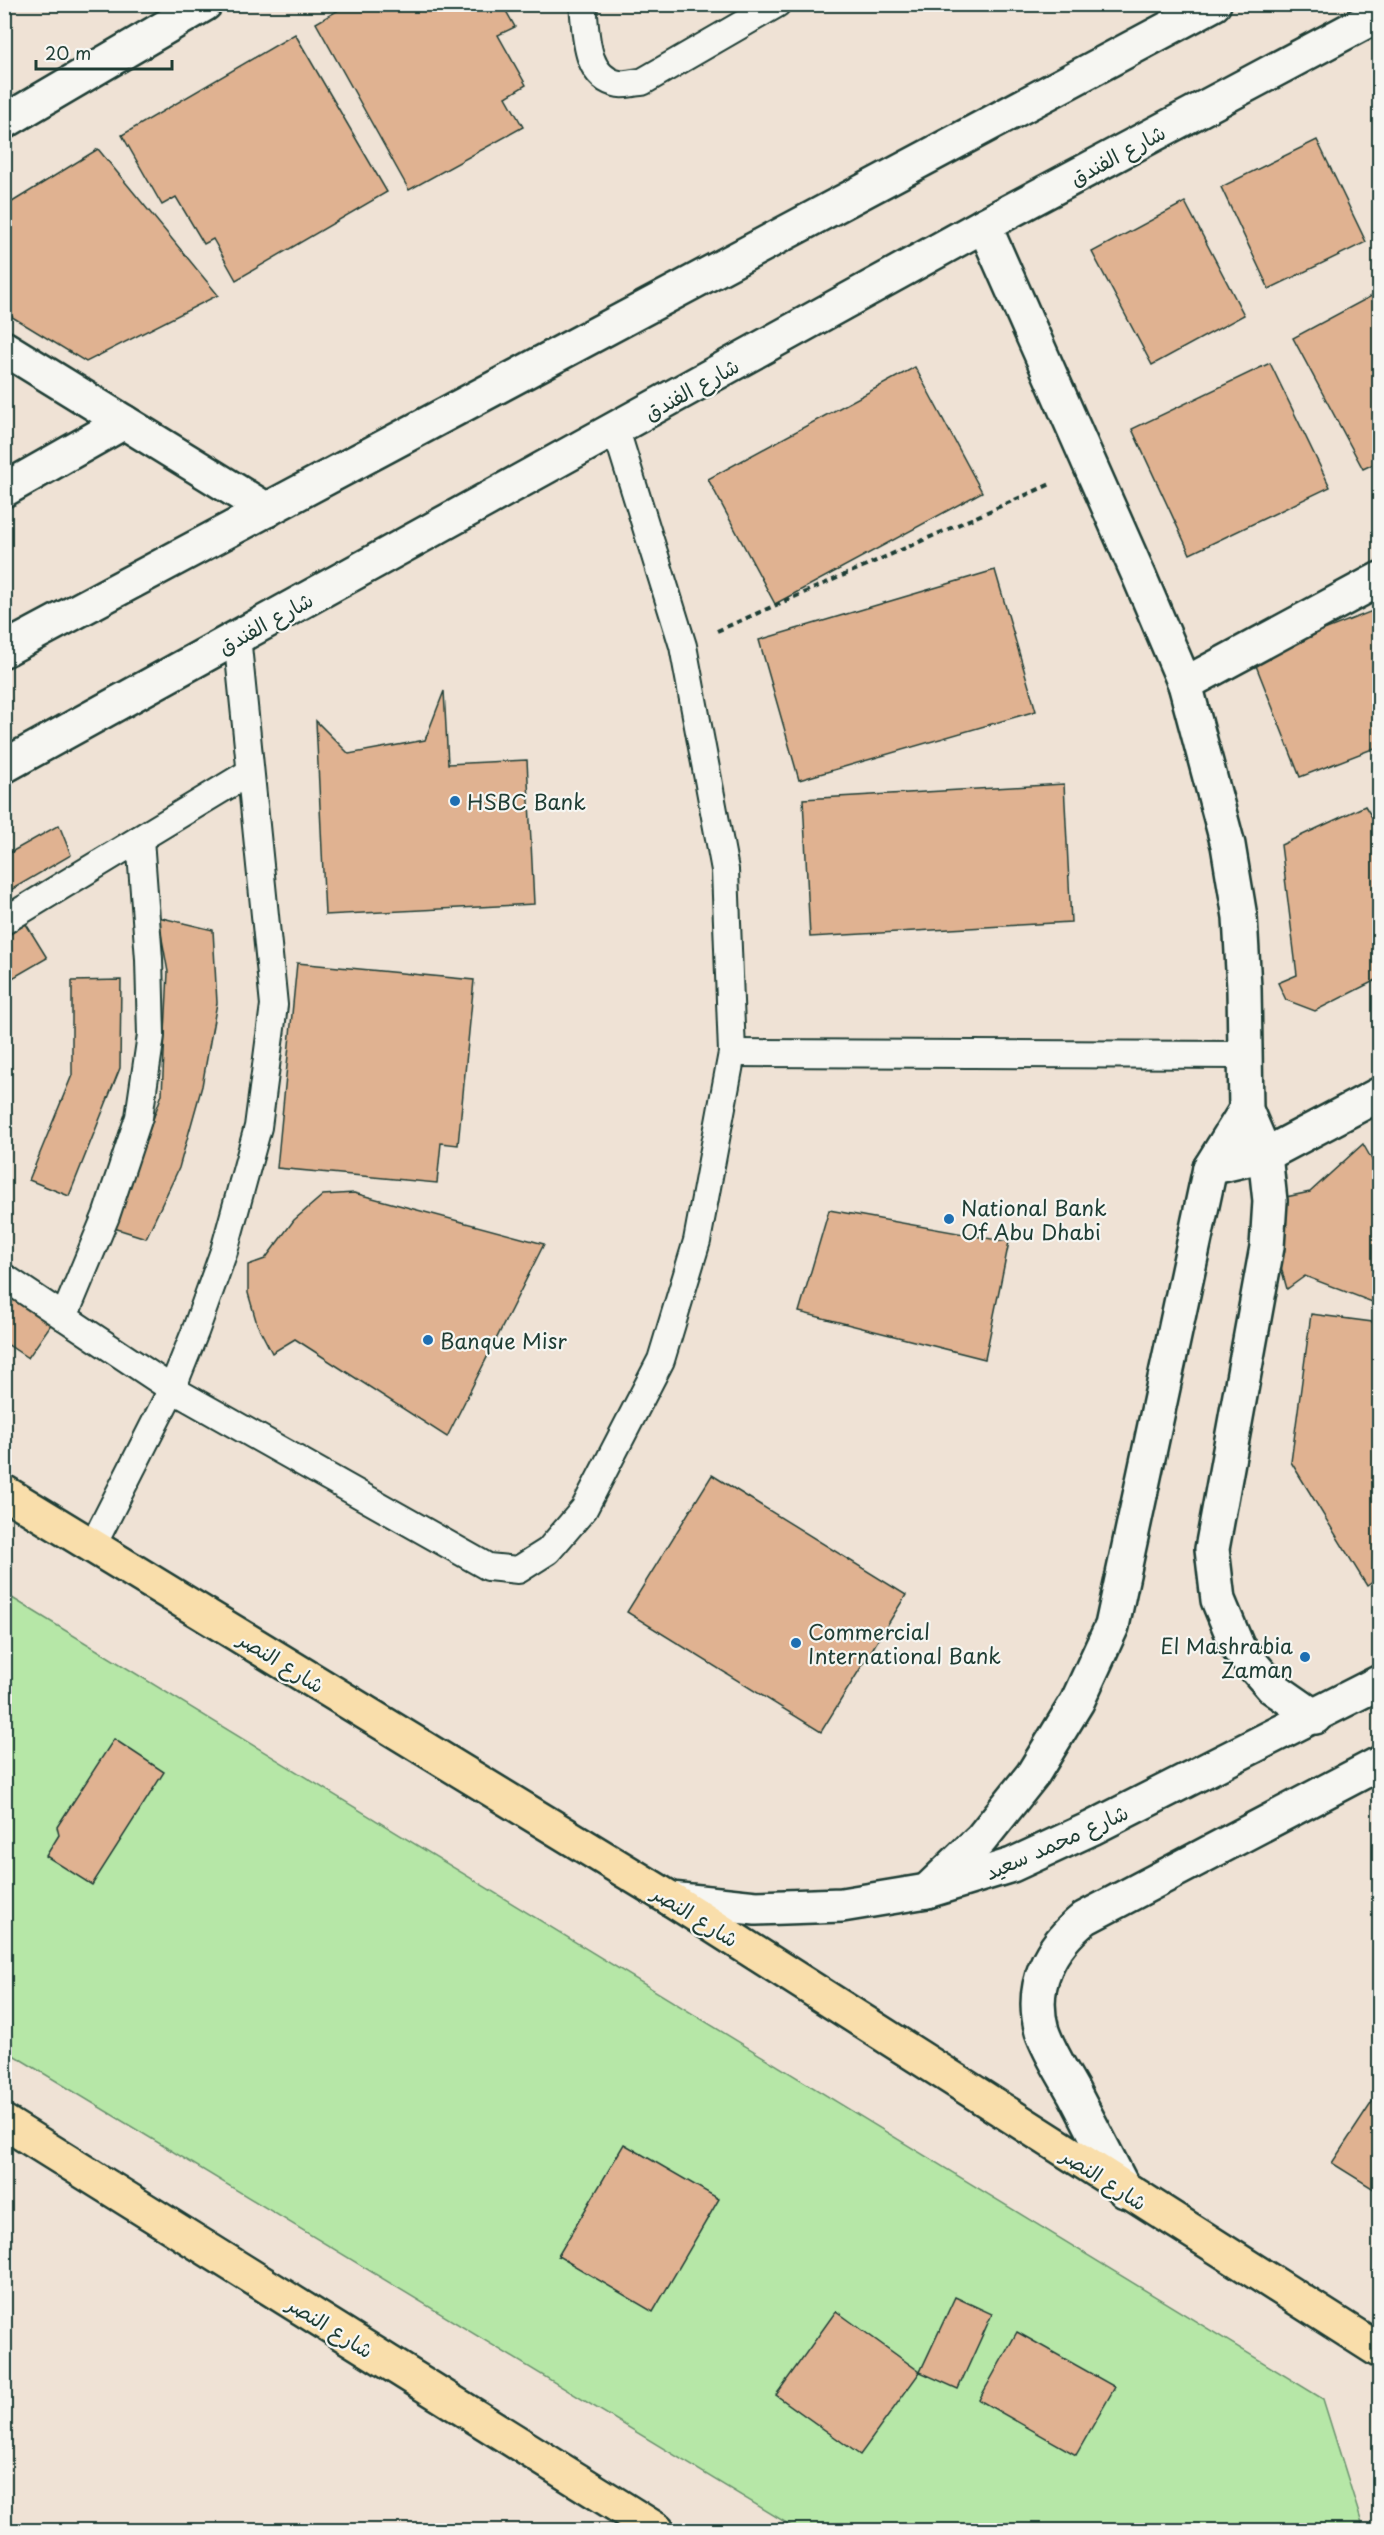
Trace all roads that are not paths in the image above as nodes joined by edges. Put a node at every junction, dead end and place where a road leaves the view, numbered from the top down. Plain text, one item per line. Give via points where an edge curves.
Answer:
1 (205, 4) edge
2 (583, 4) edge
3 (777, 4) edge
4 (1214, 4) edge
5 (1380, 14) edge
6 (4, 122) edge
7 (984, 225) junction
8 (4, 348) edge
9 (124, 422) junction
10 (616, 430) junction
11 (4, 490) edge
12 (267, 510) junction
13 (1380, 579) edge
14 (237, 636) junction
15 (4, 650) edge
16 (1185, 684) junction
17 (4, 766) edge
18 (250, 772) junction
19 (140, 839) junction
20 (4, 921) edge
21 (732, 1053) junction
22 (1244, 1055) junction
23 (1380, 1094) edge
24 (1246, 1110) junction
25 (1265, 1155) junction
26 (1209, 1168) junction
27 (4, 1277) edge
28 (64, 1317) junction
29 (172, 1389) junction
30 (4, 1492) edge
31 (93, 1545) junction
32 (1380, 1682) edge
33 (1315, 1717) junction
34 (1380, 1763) edge
35 (927, 1891) junction
36 (671, 1899) junction
37 (4, 2122) edge
38 (1125, 2191) junction
39 (1380, 2352) edge
40 (657, 2530) edge

1 - 6 street
2 - 3 lane via 587,50 599,73 618,84 642,82
4 - 12 street
5 - 7 street, شارع الفندق
7 - 10 street, شارع الفندق
7 - 16 street
8 - 9 street
9 - 11 street
9 - 12 street
10 - 14 street, شارع الفندق
10 - 21 lane via 683,646 725,870
12 - 15 street
13 - 16 street
14 - 17 street, شارع الفندق
14 - 18 lane
16 - 22 street via 1228,845 1238,907
18 - 19 lane
18 - 29 lane via 274,1005 258,1127 224,1251
19 - 20 lane
19 - 28 lane via 151,1035 139,1117 106,1216
21 - 22 lane
21 - 29 lane via 697,1241 661,1360 584,1509 548,1551 518,1570 488,1567
22 - 24 street
23 - 25 street
24 - 25 street
24 - 26 street
25 - 26 street
25 - 33 street via 1270,1201 1267,1247 1212,1548 1218,1600 1238,1648 1272,1688
26 - 35 street via 1112,1626 1077,1702 1033,1773 981,1839
27 - 28 lane
28 - 29 lane
29 - 31 lane
30 - 31 main road, شارع النصر
31 - 36 main road, شارع النصر
32 - 33 street, شارع محمد سعيد
33 - 35 street, شارع محمد سعيد via 1012,1865
34 - 38 street via 1085,1918 1053,1950 1038,1994 1043,2032
35 - 36 street, شارع محمد سعيد via 842,1905 756,1908
36 - 38 main road, شارع النصر
37 - 40 main road, شارع النصر
38 - 39 main road, شارع النصر

